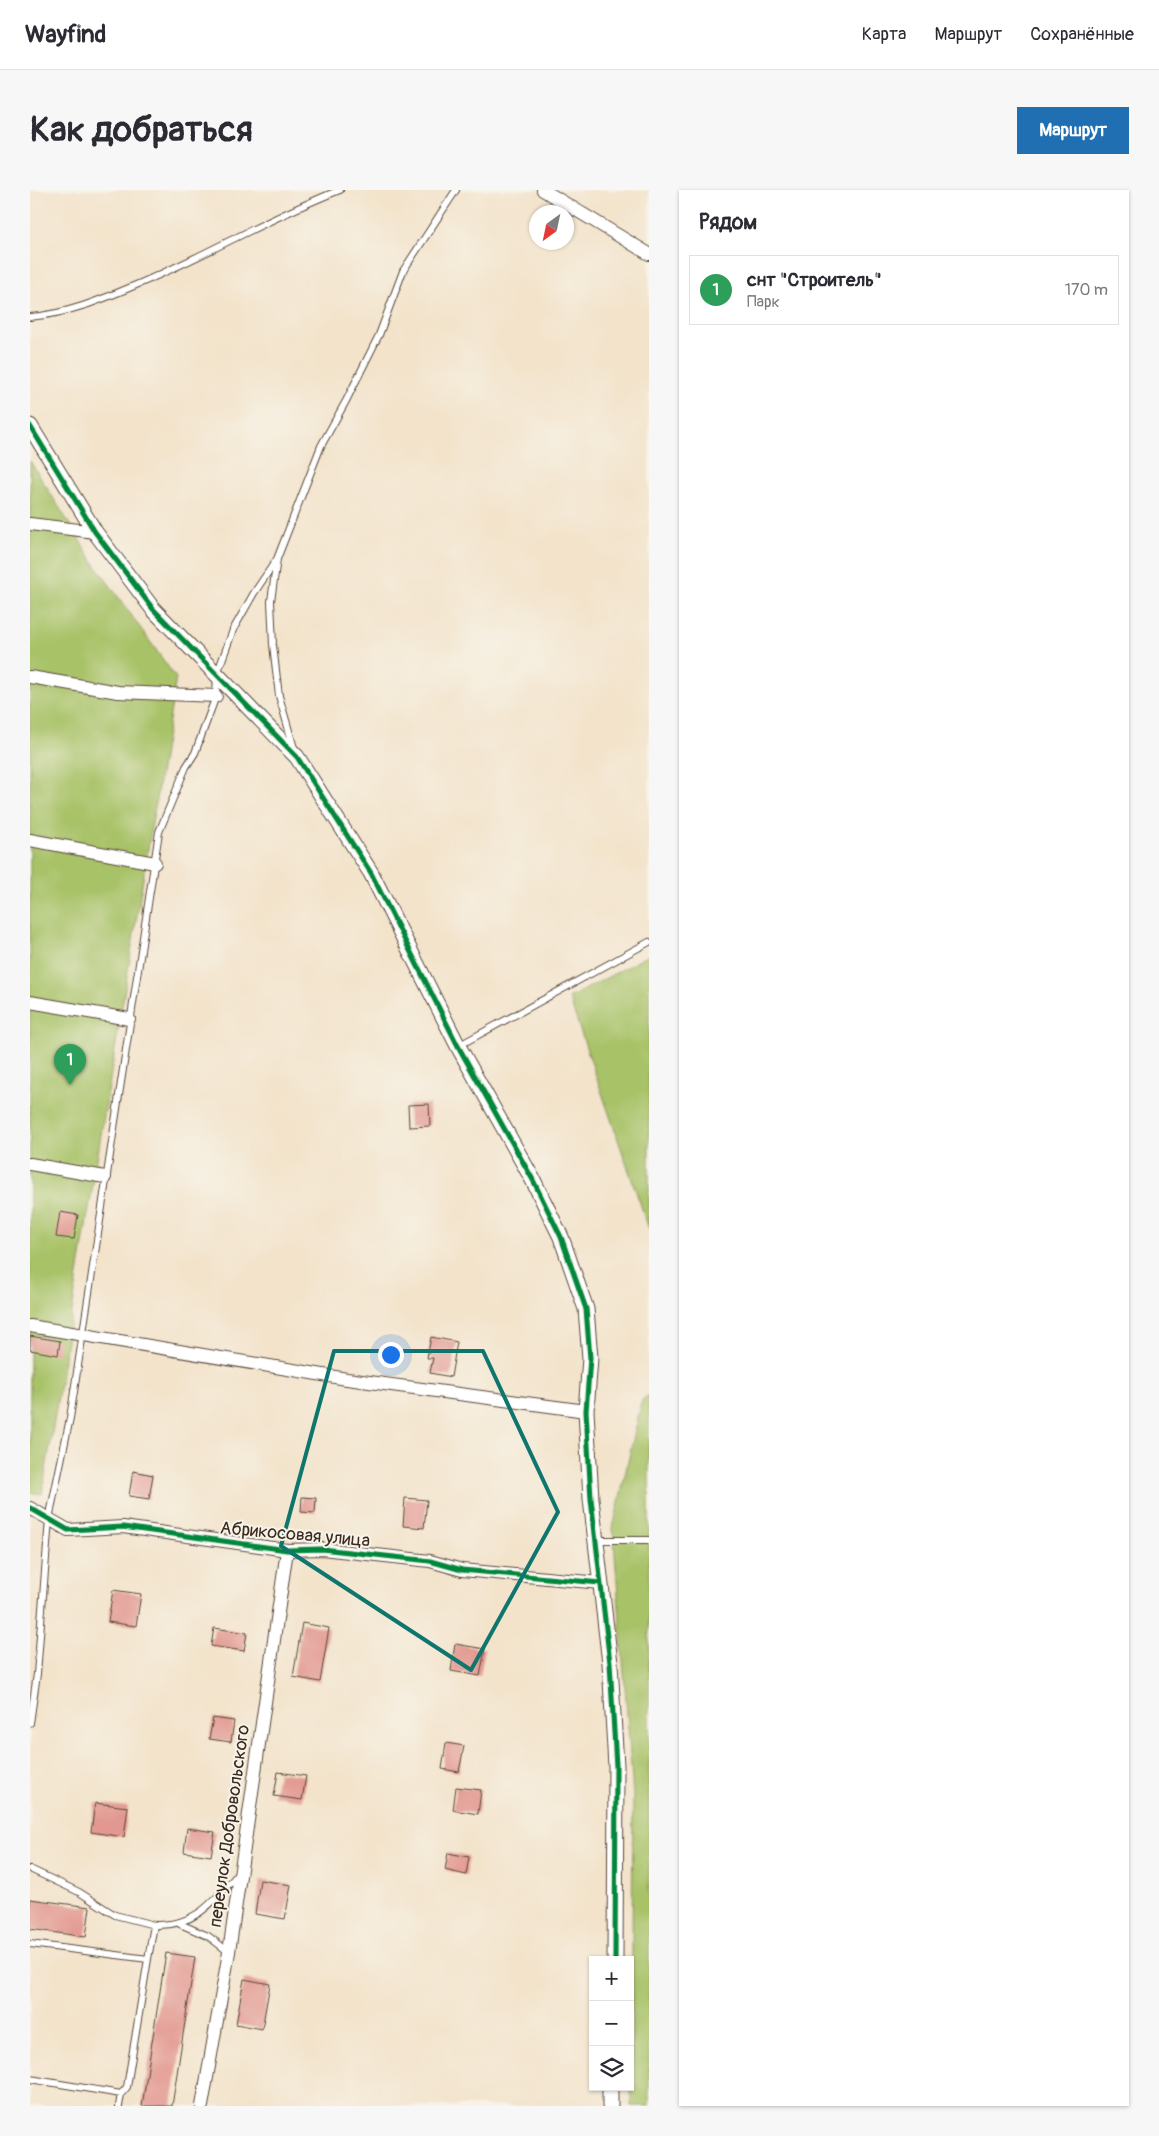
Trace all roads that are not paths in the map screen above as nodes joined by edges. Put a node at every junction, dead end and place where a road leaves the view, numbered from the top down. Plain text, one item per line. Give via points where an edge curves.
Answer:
1 (340, 190) edge
2 (456, 190) edge
3 (543, 190) edge
4 (649, 254) edge
5 (30, 317) edge
6 (30, 426) edge
7 (30, 524) edge
8 (95, 532) junction
9 (277, 559) junction
10 (217, 674) junction
11 (30, 677) edge
12 (216, 696) junction
13 (297, 757) junction
14 (30, 840) edge
15 (155, 863) junction
16 (649, 942) edge
17 (30, 1002) edge
18 (129, 1019) junction
19 (458, 1046) junction
20 (30, 1164) edge
21 (105, 1177) junction
22 (30, 1326) edge
23 (83, 1336) junction
24 (586, 1411) junction
25 (30, 1508) edge
26 (50, 1520) junction
27 (596, 1540) junction
28 (649, 1540) edge
29 (287, 1550) junction
30 (600, 1582) junction
31 (30, 1723) edge
32 (30, 1870) edge
33 (240, 1872) junction
34 (180, 1924) junction
35 (154, 1925) junction
36 (30, 1944) edge
37 (229, 1952) junction
38 (615, 1956) edge
39 (148, 1959) junction
40 (30, 2079) edge
41 (610, 2091) edge
42 (121, 2094) junction
43 (119, 2106) edge
44 (202, 2106) edge
45 (610, 2106) edge

1 - 5 lane via 175,269 91,304 47,316
2 - 9 lane via 403,271 380,335 321,446
3 - 4 street
6 - 8 street
7 - 8 street
8 - 10 street via 153,609
9 - 10 lane via 233,630
9 - 13 lane via 272,601 273,645 279,696
10 - 12 lane
10 - 13 street
11 - 12 street via 118,692
12 - 15 lane via 195,753 159,832
13 - 19 street via 371,873
14 - 15 street
15 - 18 lane
16 - 19 lane
17 - 18 street
18 - 21 lane
19 - 24 street via 533,1180 560,1237 586,1309 590,1358
20 - 21 street
21 - 23 lane
22 - 23 street
23 - 24 street via 347,1379
23 - 26 lane
24 - 27 street
25 - 26 street, Абрикосовая улица
26 - 29 street, Абрикосовая улица via 68,1530 123,1528
26 - 31 lane
27 - 28 lane
27 - 30 street
29 - 30 street, Абрикосовая улица via 322,1549 430,1561 462,1570
29 - 33 street, переулок Добровольского
30 - 38 street via 610,1662 616,1766
32 - 35 lane via 79,1892 116,1915
33 - 34 lane via 207,1909
33 - 37 street, переулок Добровольского
34 - 35 lane
34 - 37 lane via 208,1936
35 - 39 lane
36 - 39 lane
37 - 44 street, переулок Добровольского
39 - 42 lane via 127,2087
40 - 42 lane
41 - 45 street
42 - 43 lane

